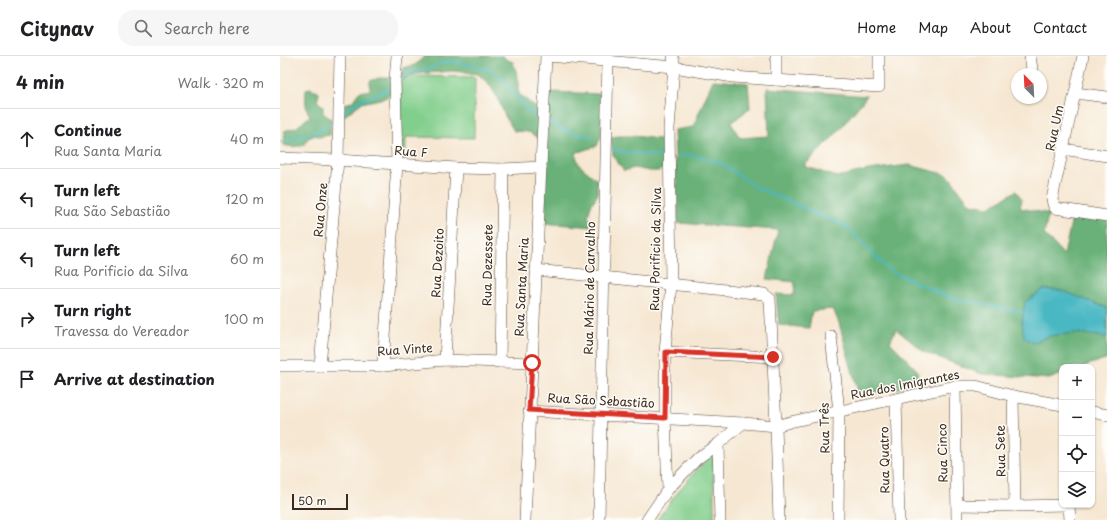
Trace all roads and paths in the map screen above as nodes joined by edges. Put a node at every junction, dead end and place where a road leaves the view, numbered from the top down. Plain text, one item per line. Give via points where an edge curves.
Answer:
1 (340, 56) edge
2 (396, 56) edge
3 (547, 56) edge
4 (776, 56) edge
5 (879, 56) edge
6 (1030, 56) edge
7 (1083, 56) edge
8 (607, 58) edge
9 (674, 61) edge
10 (1032, 68) edge
11 (776, 80) junction
12 (1075, 92) junction
13 (1107, 97) edge
14 (1064, 149) junction
15 (1107, 156) edge
16 (280, 158) edge
17 (338, 160) junction
18 (396, 164) junction
19 (541, 167) junction
20 (456, 168) junction
21 (503, 168) junction
22 (1107, 216) edge
23 (536, 270) junction
24 (603, 277) junction
25 (671, 284) junction
26 (831, 336) dead end
27 (666, 352) junction
28 (773, 357) junction
29 (445, 360) junction
30 (500, 362) junction
31 (532, 363) junction
32 (280, 366) edge
33 (320, 366) junction
34 (383, 366) junction
35 (955, 386) junction
36 (1012, 396) junction
37 (896, 399) junction
38 (1059, 404) edge
39 (529, 410) junction
40 (839, 412) junction
41 (1095, 413) edge
42 (601, 415) junction
43 (1107, 415) edge
44 (665, 418) junction
45 (743, 423) junction
46 (776, 426) junction
47 (718, 444) junction
48 (668, 490) junction
49 (957, 505) junction
50 (1059, 505) edge
51 (1015, 506) junction
52 (1069, 508) edge
53 (525, 520) edge
54 (599, 520) edge
55 (647, 520) edge
56 (720, 520) edge
57 (779, 520) edge
58 (838, 520) edge
59 (899, 520) edge
60 (957, 520) edge
61 (1070, 520) edge

1 - 17 street, Rua Onze
2 - 18 street
3 - 8 street
3 - 19 street, Rua Santa Maria
4 - 11 street
5 - 11 street via 879,87
6 - 10 street
7 - 12 street, Rua Um
8 - 9 street
8 - 24 street, Rua Mário de Carvalho
9 - 11 street via 733,76
9 - 25 street, Rua Porificio da Silva via 669,128
12 - 13 street
12 - 14 street, Rua Um
14 - 15 street
14 - 22 street, Rua Um via 1052,204 1055,208
16 - 17 street, Rua F
17 - 18 street, Rua F
17 - 33 street, Rua Onze
18 - 20 street, Rua F
18 - 34 street
19 - 21 street, Rua F
19 - 23 street, Rua Santa Maria
20 - 21 street, Rua F
20 - 29 street, Rua Dezoito
21 - 30 street, Rua Dezessete
23 - 24 street
23 - 31 street, Rua Santa Maria
24 - 25 street
24 - 42 street, Rua Mário de Carvalho
25 - 27 street, Rua Porificio da Silva
25 - 28 street via 764,294 770,299
26 - 40 street, Rua Três
27 - 28 street
27 - 44 street, Rua Porificio da Silva
28 - 46 street
29 - 30 street, Rua Vinte
29 - 34 street, Rua Vinte
30 - 31 street, Rua Vinte
31 - 39 street, Rua Santa Maria
32 - 33 street, Rua Vinte
33 - 34 street, Rua Vinte
35 - 36 street, Rua dos Imigrantes via 976,386
35 - 37 street, Rua dos Imigrantes
35 - 49 street, Rua Cinco
36 - 38 street, Rua dos Imigrantes
36 - 51 street, Rua Sete
37 - 40 street, Rua dos Imigrantes
37 - 59 street, Rua Quatro
39 - 42 street, Rua São Sebastião
39 - 53 street, Rua Santa Maria
40 - 46 street, Rua dos Imigrantes
40 - 58 street, Rua Três
41 - 43 street
42 - 44 street, Rua São Sebastião
42 - 54 street, Rua Mário de Carvalho
44 - 45 street, Rua São Sebastião
44 - 48 street, Rua Porificio da Silva
45 - 46 street, Rua dos Imigrantes
45 - 47 street
46 - 57 street
47 - 48 street via 698,458
47 - 56 street
48 - 55 street
49 - 51 street
49 - 60 street, Rua Cinco
50 - 51 street
52 - 61 street

